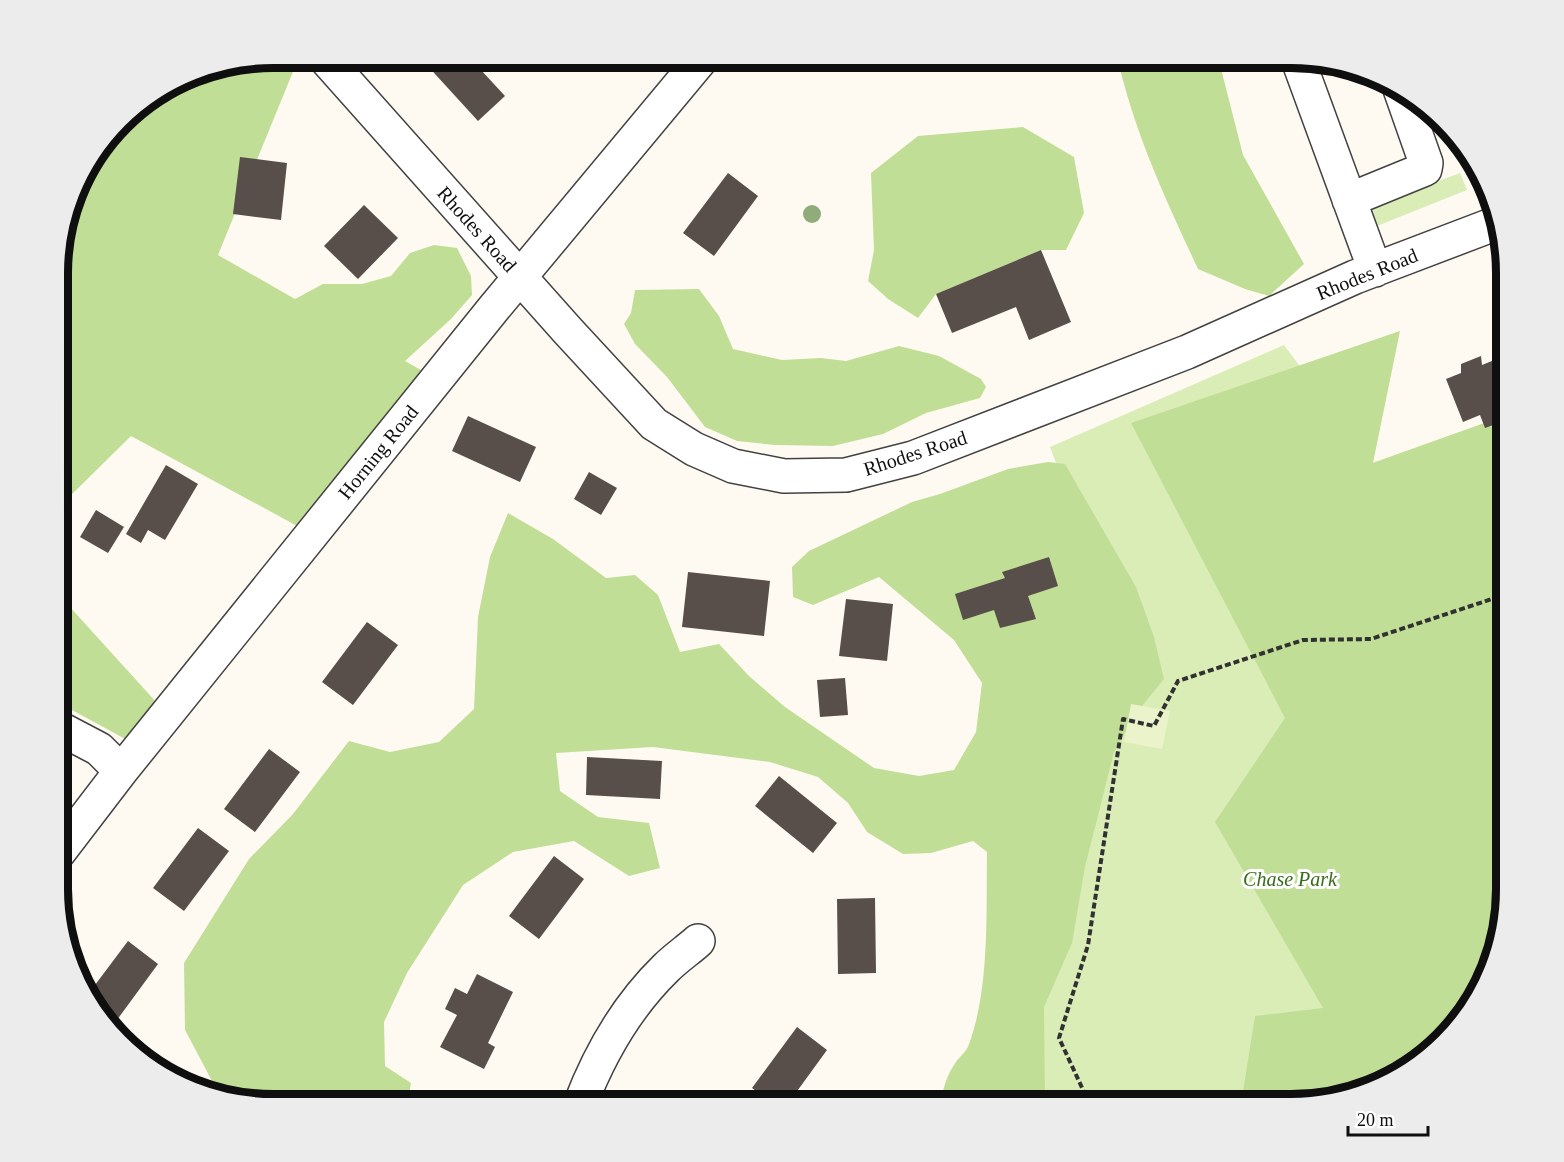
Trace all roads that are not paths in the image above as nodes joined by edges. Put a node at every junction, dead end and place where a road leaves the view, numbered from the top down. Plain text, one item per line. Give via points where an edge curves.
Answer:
1 (334, 68) edge
2 (694, 68) edge
3 (1300, 68) edge
4 (1405, 102) edge
5 (1349, 200) junction
6 (1491, 225) edge
7 (1375, 270) junction
8 (520, 277) junction
9 (68, 733) edge
10 (122, 771) junction
11 (68, 840) edge
12 (699, 941) dead end
13 (585, 1094) edge

1 - 8 street, Rhodes Road
2 - 8 street, Horning Road
3 - 5 street
4 - 5 street via 1425,169
5 - 7 street
6 - 7 street, Rhodes Road
7 - 8 street, Rhodes Road via 1187,352 913,458 846,475 784,476 733,466 694,449 654,424
8 - 10 street, Horning Road
9 - 10 street via 99,749
10 - 11 street, Horning Road
12 - 13 street via 666,968 631,1009

